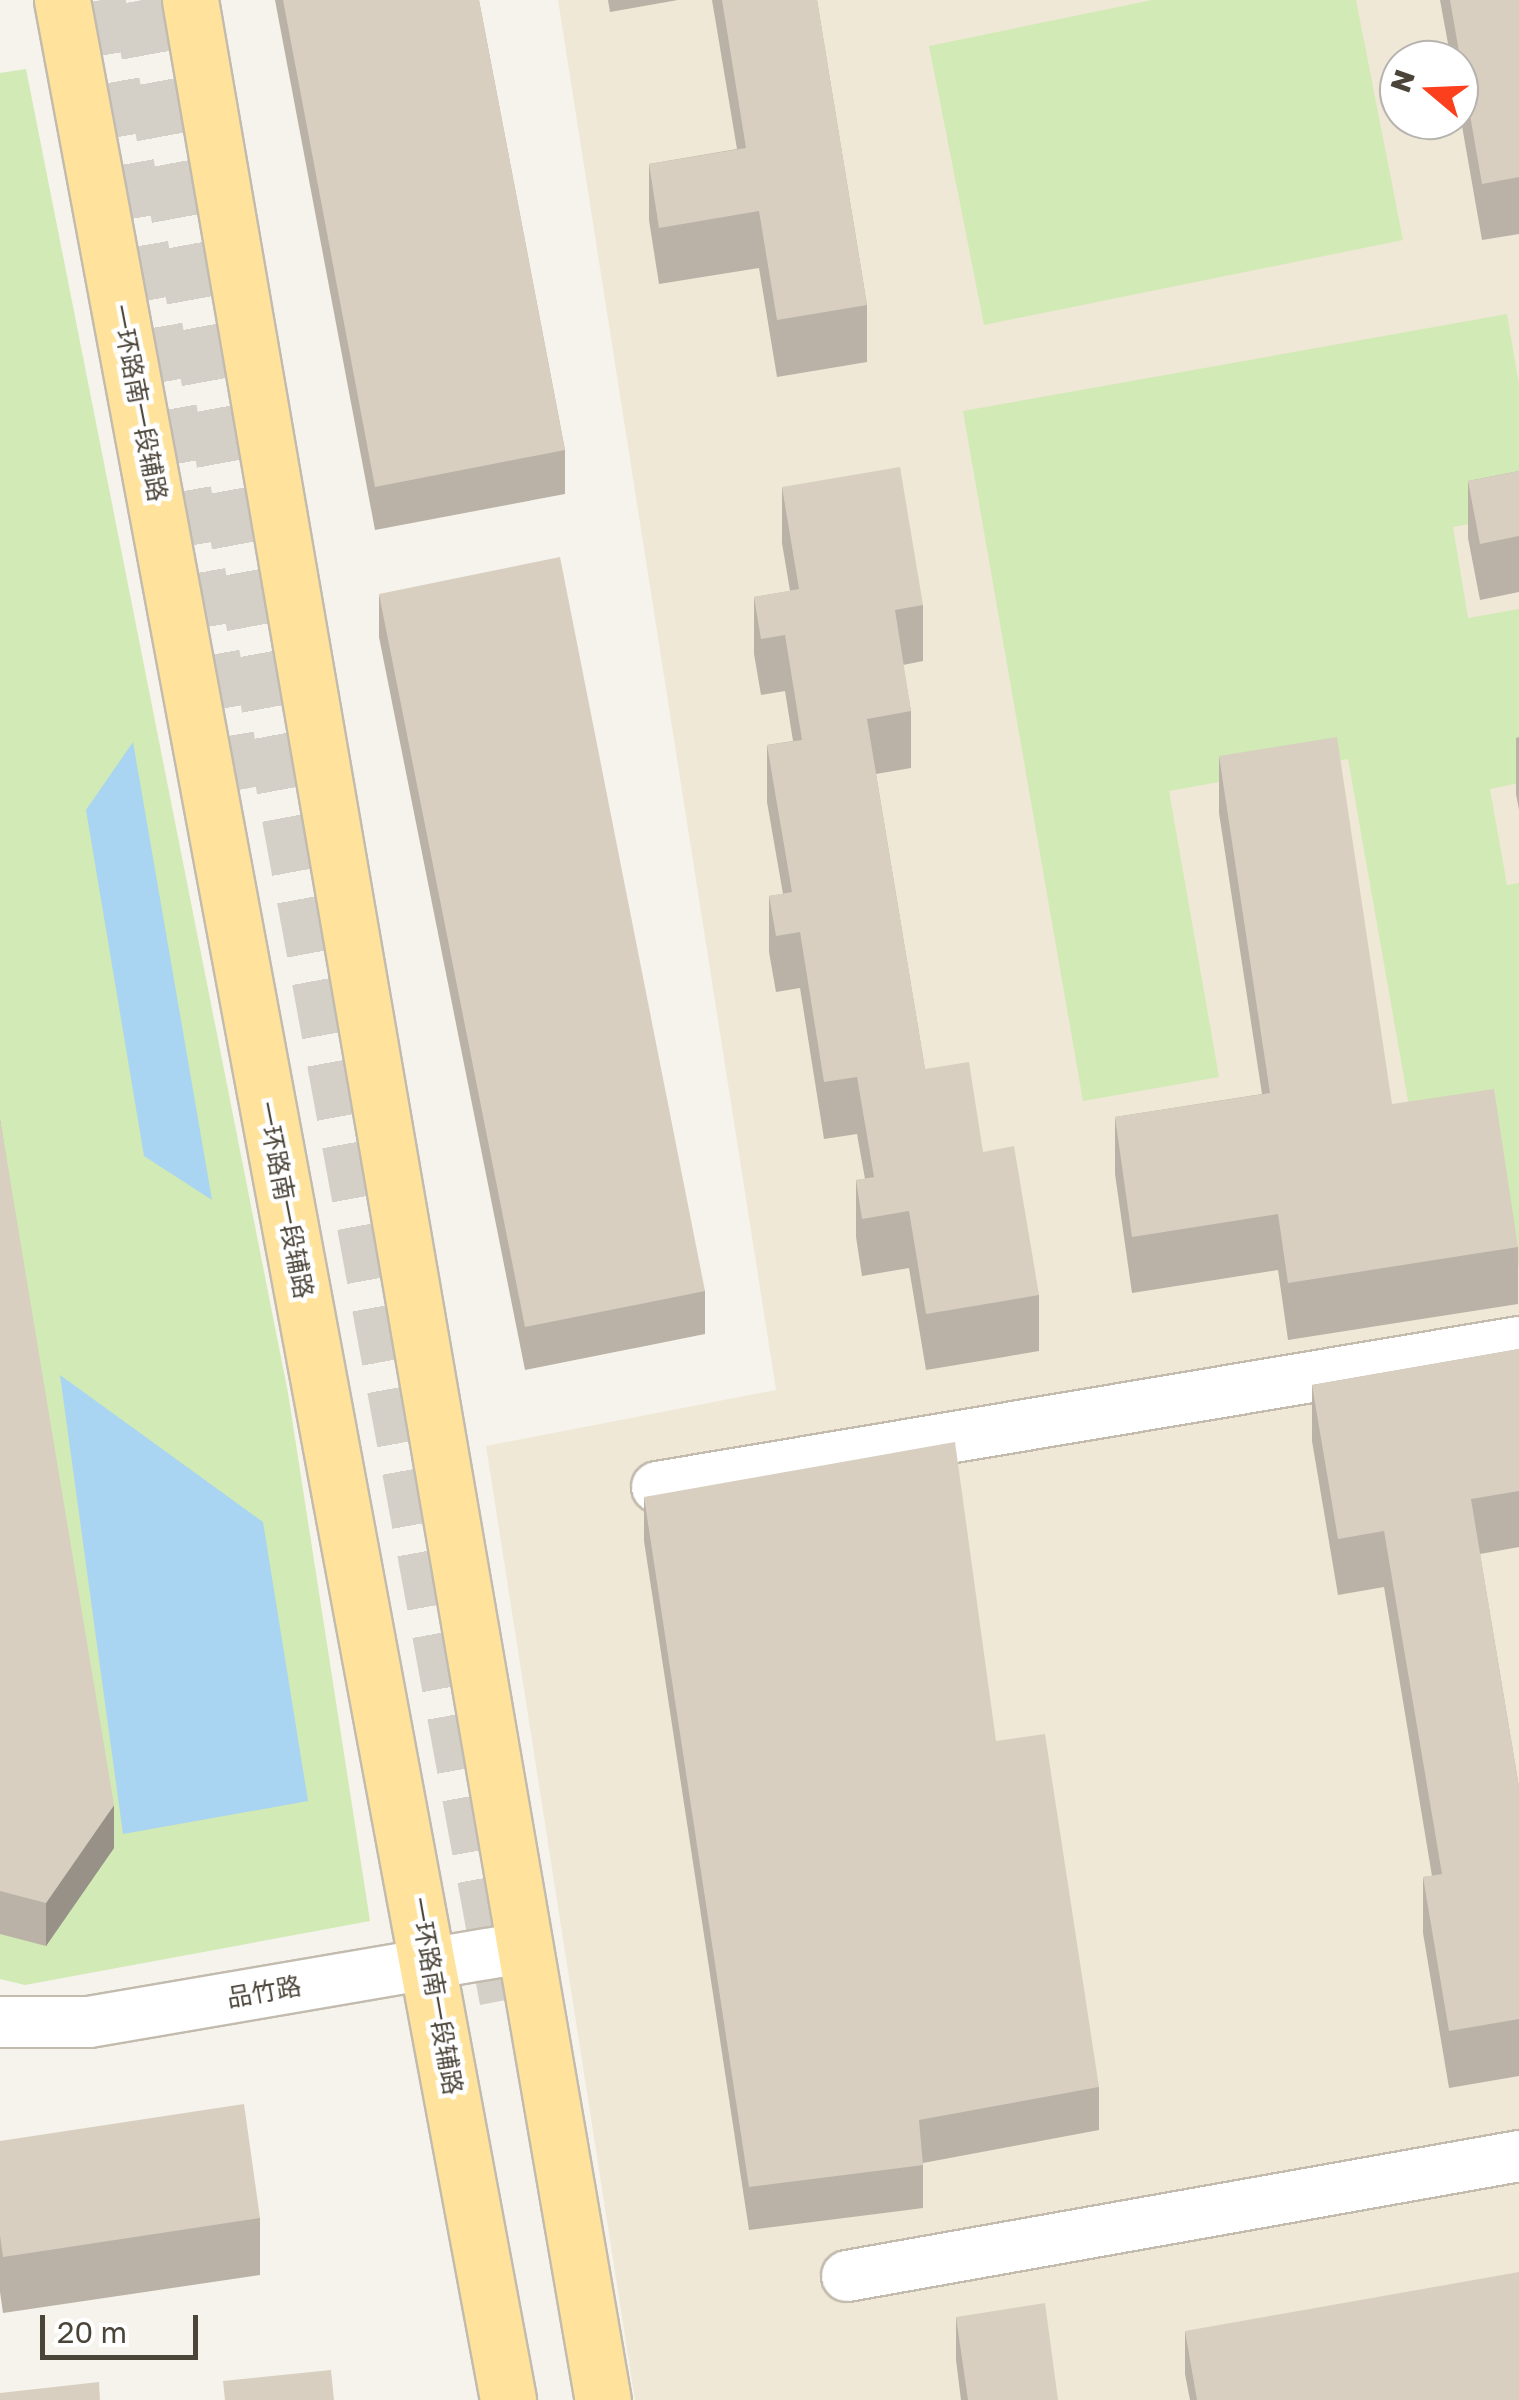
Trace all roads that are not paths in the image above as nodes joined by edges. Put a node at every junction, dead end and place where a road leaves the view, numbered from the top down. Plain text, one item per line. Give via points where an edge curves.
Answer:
1 (62, 0) edge
2 (190, 0) edge
3 (1519, 1342) edge
4 (658, 1488) dead end
5 (526, 1947) junction
6 (430, 1963) junction
7 (0, 2022) edge
8 (1519, 2156) edge
9 (847, 2276) dead end
10 (508, 2400) edge
11 (603, 2400) edge

1 - 6 main road, 一环路南一段辅路
2 - 5 main road
3 - 4 street
5 - 6 street, 品竹路
5 - 11 main road
6 - 7 street, 品竹路 via 88,2022
6 - 10 main road, 一环路南一段辅路
8 - 9 street

